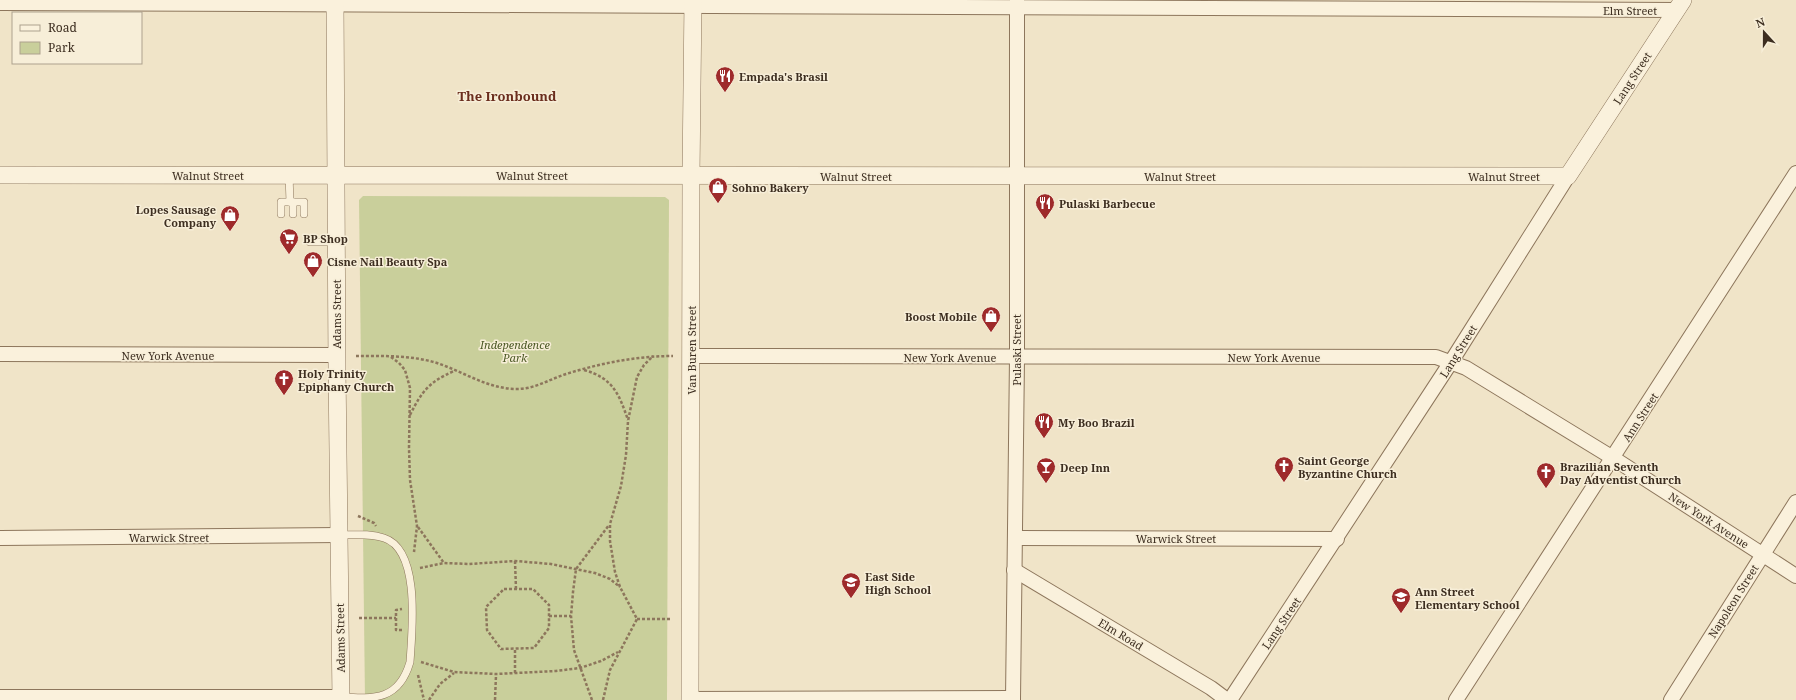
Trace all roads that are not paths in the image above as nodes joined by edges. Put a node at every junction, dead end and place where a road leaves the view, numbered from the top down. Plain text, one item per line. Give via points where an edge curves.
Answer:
1 (124, 2) edge
2 (335, 2) edge
3 (0, 3) edge
4 (693, 3) edge
5 (1016, 4) edge
6 (1680, 5) edge
7 (1796, 173) edge
8 (0, 175) edge
9 (289, 175) junction
10 (336, 175) junction
11 (691, 175) junction
12 (1017, 176) junction
13 (1568, 176) junction
14 (291, 202) junction
15 (281, 214) dead end
16 (293, 214) dead end
17 (304, 214) dead end
18 (310, 242) dead end
19 (336, 242) junction
20 (0, 354) edge
21 (336, 355) junction
22 (691, 356) junction
23 (1017, 357) junction
24 (1451, 362) junction
25 (1613, 458) junction
26 (1796, 502) edge
27 (339, 535) junction
28 (0, 538) edge
29 (1015, 538) junction
30 (1337, 539) junction
31 (1763, 554) junction
32 (1014, 570) junction
33 (1796, 576) edge
34 (0, 697) edge
35 (341, 698) edge
36 (1013, 699) edge
37 (690, 700) edge
38 (837, 700) edge
39 (1228, 700) edge
40 (1456, 700) edge
41 (1670, 700) edge

1 - 2 street, Elm Street
1 - 3 street, Elm Street
2 - 4 street, Elm Street
2 - 10 street, Adams Street
4 - 5 street, Elm Street
4 - 11 street, Van Buren Street
5 - 6 street, Elm Street
5 - 12 street, Pulaski Street
6 - 13 street, Lang Street
7 - 25 street, Ann Street
8 - 9 street, Walnut Street
9 - 10 street, Walnut Street
9 - 14 lane
10 - 11 street, Walnut Street
10 - 19 street, Adams Street
11 - 12 street, Walnut Street
11 - 22 street, Van Buren Street
12 - 13 street, Walnut Street
12 - 23 street, Pulaski Street
13 - 24 street, Lang Street
14 - 15 lane via 281,202
14 - 16 lane
14 - 17 lane via 304,202
18 - 19 lane
19 - 21 street, Adams Street
20 - 21 street, New York Avenue
21 - 27 street, Adams Street
22 - 23 street, New York Avenue
22 - 37 street, Van Buren Street
23 - 24 street, New York Avenue via 1436,357
23 - 29 street, Pulaski Street
24 - 25 street, New York Avenue via 1466,368
24 - 30 street, Lang Street
25 - 31 street, New York Avenue
25 - 40 street, Ann Street
26 - 31 street, Napoleon Street
27 - 28 street, Warwick Street
27 - 35 street, Adams Street
27 - 35 lane via 386,538 403,553 411,582 410,662 401,683 395,690 379,697
29 - 30 street, Warwick Street
29 - 32 street, Pulaski Street
30 - 39 street, Lang Street
31 - 33 street, New York Avenue
31 - 41 street, Napoleon Street
32 - 36 street, Pulaski Street
32 - 39 street, Elm Road
34 - 35 street
36 - 38 street
37 - 38 street

